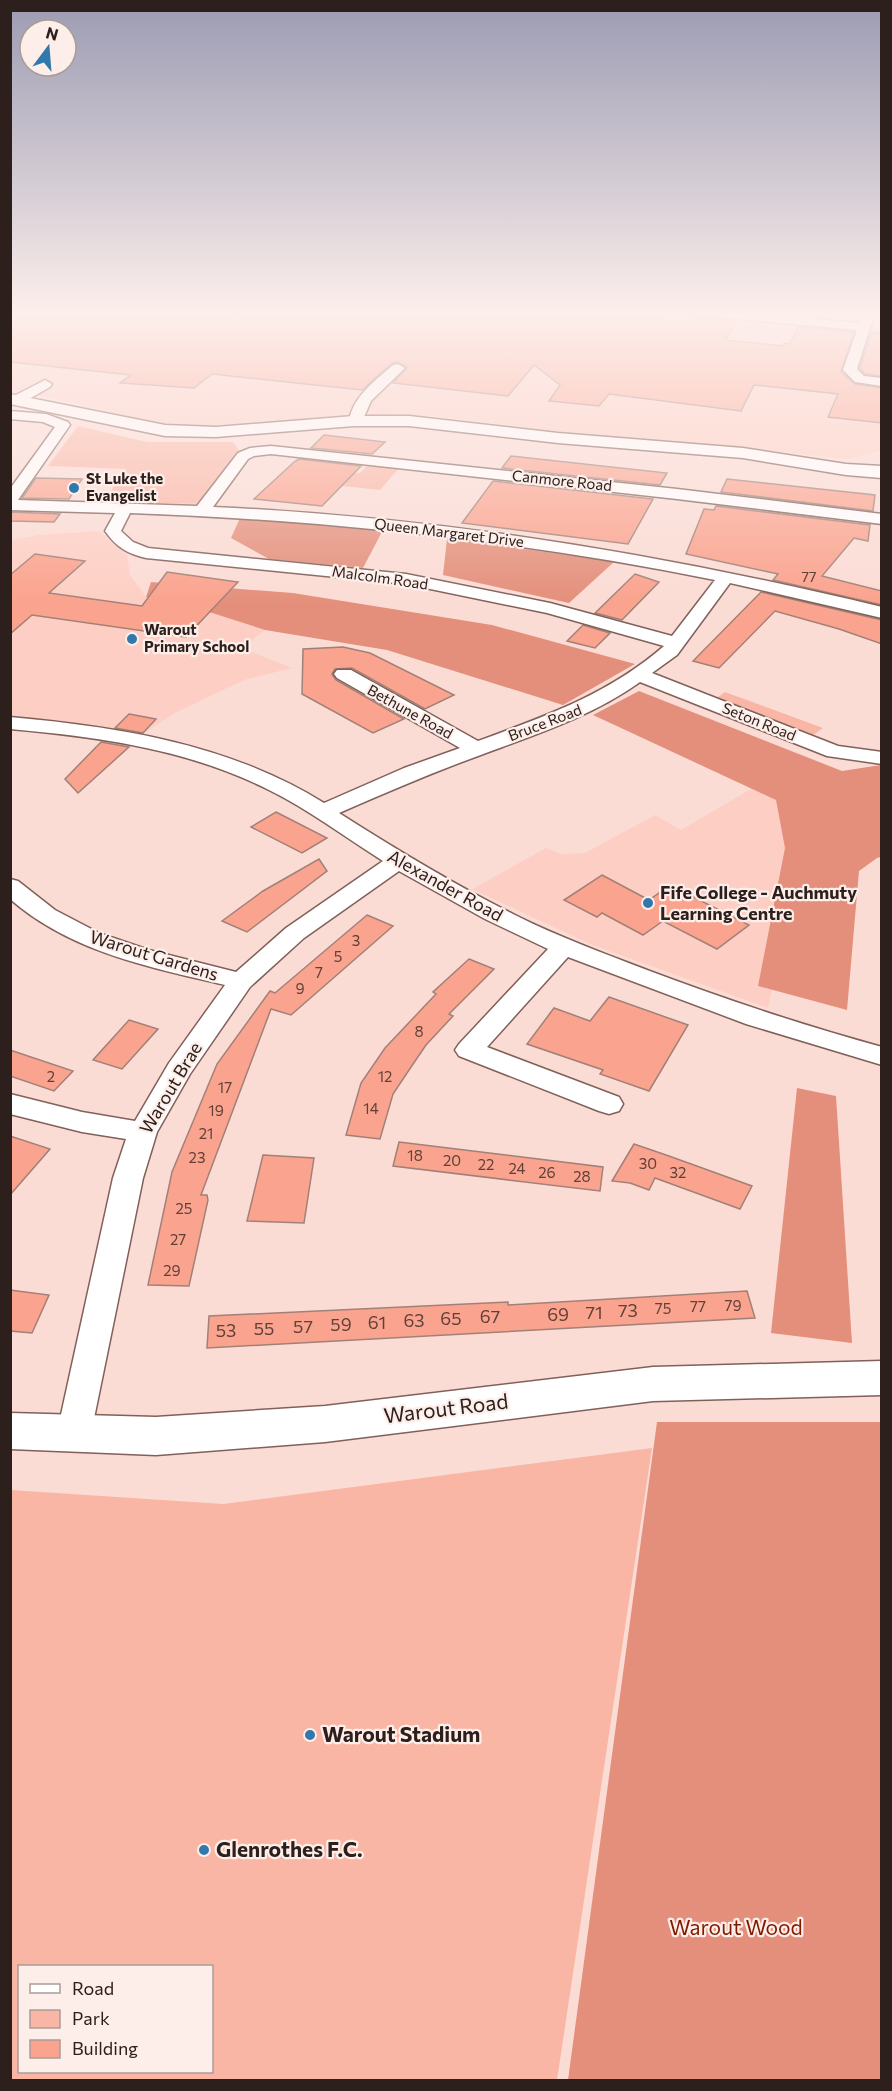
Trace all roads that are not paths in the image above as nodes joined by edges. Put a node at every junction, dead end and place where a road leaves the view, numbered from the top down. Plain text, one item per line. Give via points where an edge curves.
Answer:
1 (27, 410) edge
2 (43, 410) edge
3 (358, 410) edge
4 (356, 421) junction
5 (882, 472) edge
6 (10, 503) edge
7 (125, 508) junction
8 (202, 511) junction
9 (882, 519) edge
10 (726, 577) junction
11 (882, 613) edge
12 (675, 643) junction
13 (344, 674) dead end
14 (639, 675) junction
15 (10, 723) edge
16 (477, 749) junction
17 (882, 758) edge
18 (323, 812) junction
19 (399, 861) junction
20 (10, 886) edge
21 (564, 947) junction
22 (241, 981) junction
23 (882, 1056) edge
24 (10, 1104) edge
25 (609, 1104) dead end
26 (142, 1132) junction
27 (882, 1378) edge
28 (10, 1431) edge
29 (74, 1433) junction

1 - 6 street via 63,425
2 - 4 street via 186,432
3 - 4 street
4 - 5 street via 409,421 723,451 828,468
6 - 7 street, Queen Margaret Drive
7 - 8 street, Queen Margaret Drive
7 - 12 street, Malcolm Road via 113,531 127,546 146,553 406,579 550,608
8 - 9 street, Canmore Road via 243,456 260,450 283,450
8 - 10 street, Queen Margaret Drive via 428,529
10 - 11 street, Queen Margaret Drive
10 - 12 street, Bruce Road
12 - 14 street, Bruce Road
13 - 16 street, Bethune Road
14 - 16 street, Bruce Road via 594,704
14 - 17 street, Seton Road via 834,752
15 - 18 street, Alexander Road via 94,732 180,750 259,777
16 - 18 street, Bruce Road
18 - 19 street, Alexander Road
19 - 21 street, Alexander Road via 509,922
19 - 22 street, Warout Brae via 295,933
20 - 22 street, Warout Gardens via 46,916 81,934 123,950
21 - 23 street, Alexander Road via 767,1023
21 - 25 street via 469,1050
22 - 26 street, Warout Brae via 179,1070
24 - 26 street
26 - 29 street, Warout Brae via 128,1178
27 - 29 street, Warout Road via 653,1384 313,1425 156,1436
28 - 29 street, Warout Road

